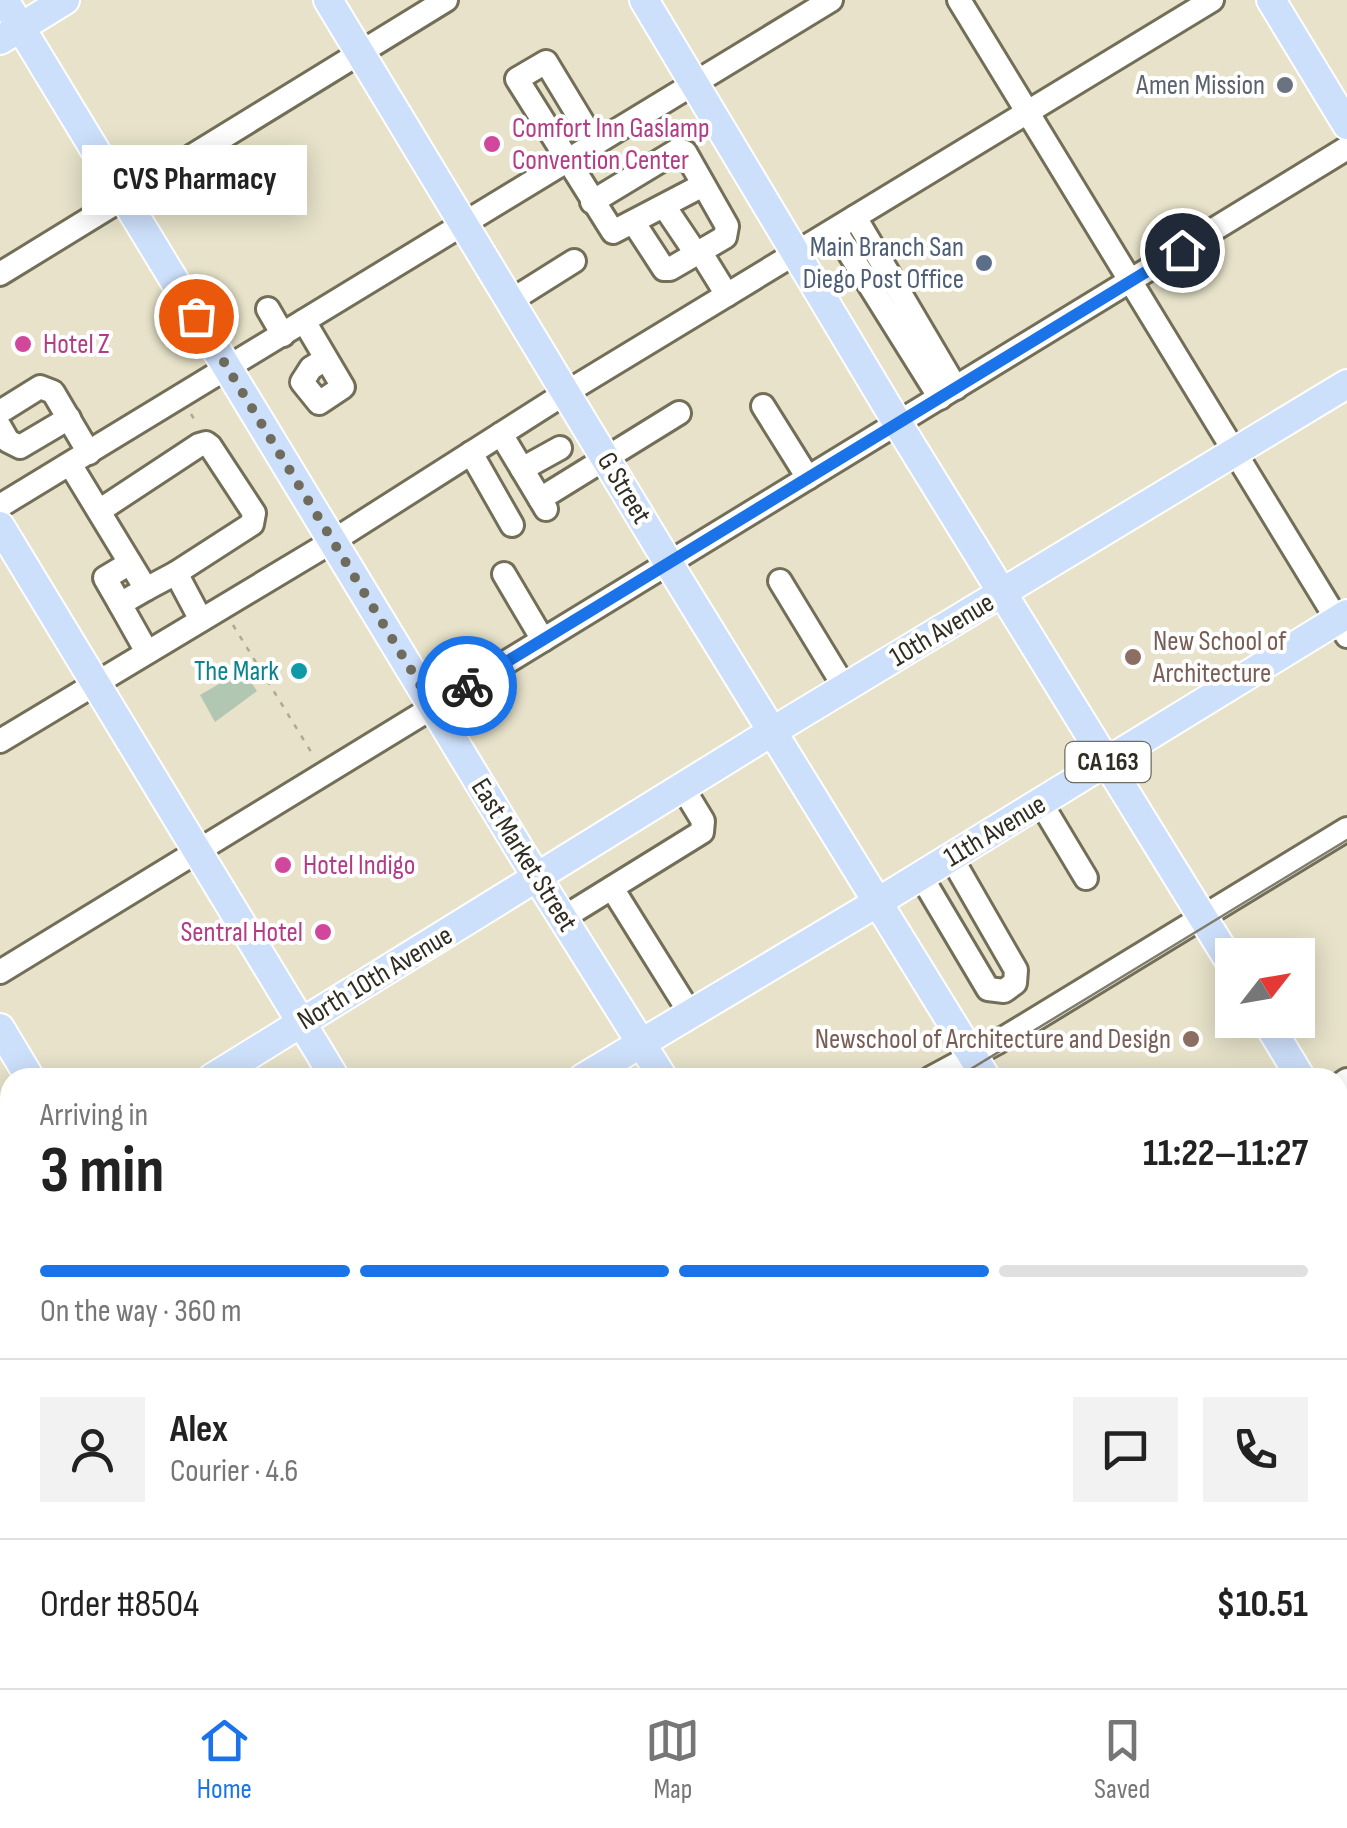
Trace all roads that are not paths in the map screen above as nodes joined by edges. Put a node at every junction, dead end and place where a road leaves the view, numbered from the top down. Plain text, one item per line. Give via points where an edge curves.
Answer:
1 (4, 0) edge
2 (65, 0) edge
3 (328, 0) edge
4 (446, 0) edge
5 (644, 0) edge
6 (831, 0) edge
7 (959, 0) edge
8 (1212, 0) edge
9 (1271, 0) edge
10 (10, 34) edge
11 (360, 52) junction
12 (694, 84) junction
13 (1027, 112) junction
14 (1347, 125) edge
15 (595, 143) junction
16 (1347, 148) edge
17 (566, 160) junction
18 (703, 185) junction
19 (125, 198) junction
20 (592, 202) junction
21 (664, 206) junction
22 (464, 222) junction
23 (634, 222) junction
24 (845, 223) junction
25 (699, 254) junction
26 (795, 254) junction
27 (574, 261) dead end
28 (0, 274) edge
29 (1131, 281) junction
30 (727, 295) junction
31 (512, 300) junction
32 (268, 309) dead end
33 (304, 321) junction
34 (283, 335) junction
35 (326, 359) dead end
36 (228, 369) junction
37 (1347, 384) edge
38 (568, 392) junction
39 (948, 393) junction
40 (764, 406) dead end
41 (0, 412) edge
42 (680, 413) dead end
43 (69, 418) junction
44 (898, 424) junction
45 (0, 427) edge
46 (501, 434) junction
47 (560, 448) dead end
48 (471, 453) junction
49 (1234, 453) junction
50 (80, 458) junction
51 (607, 458) junction
52 (522, 469) junction
53 (808, 478) junction
54 (0, 506) edge
55 (99, 511) junction
56 (512, 525) dead end
57 (0, 526) edge
58 (333, 540) junction
59 (130, 563) junction
60 (669, 563) junction
61 (176, 573) junction
62 (504, 574) dead end
63 (780, 582) dead end
64 (146, 590) junction
65 (1004, 593) junction
66 (120, 604) junction
67 (201, 620) junction
68 (1344, 624) edge
69 (543, 640) junction
70 (147, 652) junction
71 (96, 683) junction
72 (845, 688) junction
73 (433, 706) junction
74 (773, 732) junction
75 (0, 740) edge
76 (1109, 762) junction
77 (682, 788) junction
78 (1041, 803) junction
79 (1347, 829) edge
80 (198, 850) junction
81 (952, 858) junction
82 (920, 876) junction
83 (538, 878) junction
84 (1086, 878) dead end
85 (612, 888) junction
86 (878, 902) junction
87 (1203, 917) junction
88 (563, 918) junction
89 (1215, 938) edge
90 (0, 972) edge
91 (690, 1013) junction
92 (301, 1022) junction
93 (0, 1028) edge
94 (1277, 1038) edge
95 (628, 1050) junction
96 (979, 1066) edge
97 (24, 1068) edge
98 (228, 1068) edge
99 (329, 1068) edge
100 (599, 1068) edge
101 (650, 1068) edge
102 (1294, 1068) edge

1 - 10 main road, East Market Street
2 - 10 main road
3 - 11 main road, G Street
4 - 11 street
5 - 12 main road
6 - 12 street
7 - 13 street
8 - 13 street
9 - 14 main road
10 - 19 main road, East Market Street
11 - 19 street
11 - 22 main road, G Street
12 - 15 street
12 - 26 main road
13 - 24 street
13 - 29 street
15 - 17 street
15 - 17 street via 546,62 517,79
16 - 29 street
17 - 20 street
17 - 22 street
18 - 20 street via 678,150
18 - 21 street
18 - 25 street via 727,226 725,237
19 - 28 street
19 - 36 main road, East Market Street
20 - 23 street via 613,232
21 - 23 street
21 - 25 street
22 - 31 main road, G Street
22 - 33 street
23 - 25 street via 664,269
24 - 26 street
24 - 39 street
25 - 30 street
26 - 30 street
26 - 44 main road
27 - 31 street
29 - 39 street
29 - 49 street
30 - 38 street
31 - 38 main road, G Street
32 - 34 street
33 - 34 street
33 - 35 street
34 - 36 street
36 - 50 street
36 - 58 main road, East Market Street
37 - 49 main road, 10th Avenue
38 - 46 street
38 - 51 main road, G Street
39 - 44 street
40 - 53 street
41 - 43 street via 46,387
42 - 51 street
43 - 45 street via 20,447
43 - 50 street
44 - 53 street
44 - 65 main road
46 - 48 street
46 - 52 street
47 - 52 street
48 - 56 street
48 - 58 street
49 - 65 main road, 10th Avenue
49 - 68 street
50 - 54 street
50 - 55 street
51 - 52 street via 543,504
51 - 60 main road, G Street
53 - 60 street
55 - 59 street
55 - 61 street via 199,445 210,446 254,519
57 - 71 main road
58 - 67 street
58 - 73 main road, East Market Street
59 - 64 street
59 - 66 street via 105,578
60 - 69 street
60 - 74 main road, G Street
61 - 64 street
61 - 67 street
62 - 69 street
63 - 72 street
64 - 66 street
65 - 72 main road, 10th Avenue
65 - 76 main road
66 - 70 street
67 - 70 street
68 - 76 main road, 11th Avenue / CA 163
69 - 73 street
70 - 71 street
71 - 75 street
71 - 80 main road
72 - 74 main road, 10th Avenue
73 - 80 street
73 - 83 main road, East Market Street
74 - 77 main road, 10th Avenue
74 - 86 main road, G Street
76 - 78 main road, 11th Avenue / CA 163
76 - 87 main road
77 - 83 main road, 10th Avenue
77 - 85 street via 703,822 702,832
78 - 81 main road, 11th Avenue / CA 163
78 - 84 street
79 - 87 street
80 - 90 street
80 - 92 main road
81 - 82 main road, 11th Avenue / CA 163
81 - 82 street via 1016,970 1016,983 1004,991 988,989
82 - 86 main road, 11th Avenue / CA 163
83 - 88 main road, East Market Street
83 - 92 main road, North 10th Avenue
85 - 88 street
85 - 91 street
86 - 91 main road, 11th Avenue / CA 163
86 - 96 main road, G Street
87 - 89 main road
87 - 96 street
88 - 95 main road, East Market Street
91 - 95 main road, 11th Avenue / CA 163
92 - 98 main road, North 10th Avenue
92 - 99 main road
93 - 97 main road
94 - 102 main road
95 - 100 main road, CA 163
95 - 101 main road, East Market Street

